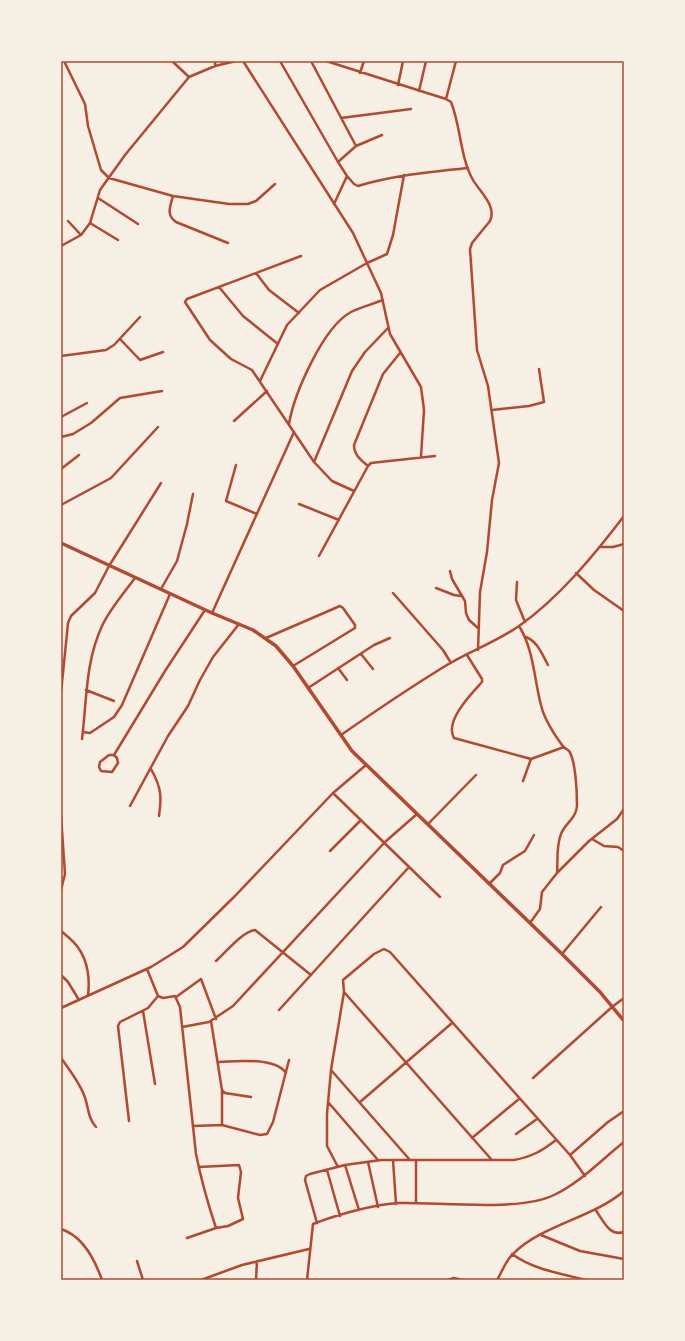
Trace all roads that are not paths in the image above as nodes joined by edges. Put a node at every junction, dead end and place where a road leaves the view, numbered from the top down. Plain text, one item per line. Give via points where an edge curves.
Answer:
1 (64, 61) edge
2 (172, 61) edge
3 (215, 61) edge
4 (236, 61) edge
5 (244, 61) edge
6 (280, 61) edge
7 (311, 61) edge
8 (326, 61) edge
9 (364, 61) edge
10 (403, 61) edge
11 (426, 61) edge
12 (456, 61) edge
13 (215, 66) junction
14 (360, 73) junction
15 (189, 77) junction
16 (398, 85) junction
17 (419, 91) junction
18 (446, 99) junction
19 (411, 110) dead end
20 (341, 118) junction
21 (382, 136) dead end
22 (356, 146) junction
23 (338, 162) junction
24 (468, 168) junction
25 (404, 175) junction
26 (347, 176) junction
27 (109, 178) junction
28 (275, 184) dead end
29 (173, 196) junction
30 (98, 198) junction
31 (334, 204) junction
32 (68, 221) dead end
33 (90, 223) junction
34 (138, 224) dead end
35 (81, 235) junction
36 (118, 240) dead end
37 (228, 243) dead end
38 (61, 246) edge
39 (301, 256) dead end
40 (367, 263) junction
41 (256, 273) junction
42 (218, 287) junction
43 (383, 300) junction
44 (299, 313) junction
45 (140, 317) dead end
46 (389, 328) junction
47 (120, 339) junction
48 (278, 344) junction
49 (164, 352) dead end
50 (400, 353) junction
51 (61, 356) edge
52 (539, 369) dead end
53 (260, 381) junction
54 (162, 391) dead end
55 (267, 391) junction
56 (87, 403) dead end
57 (492, 410) junction
58 (61, 417) edge
59 (234, 421) dead end
60 (289, 424) junction
61 (158, 427) dead end
62 (294, 432) junction
63 (61, 437) edge
64 (79, 455) dead end
65 (421, 456) junction
66 (435, 456) dead end
67 (314, 462) junction
68 (236, 465) dead end
69 (368, 466) junction
70 (61, 469) edge
71 (161, 483) dead end
72 (354, 491) junction
73 (193, 494) dead end
74 (299, 504) dead end
75 (61, 505) edge
76 (257, 514) junction
77 (624, 516) edge
78 (339, 520) junction
79 (61, 543) edge
80 (624, 544) edge
81 (601, 546) junction
82 (319, 556) dead end
83 (109, 566) junction
84 (450, 571) dead end
85 (576, 573) junction
86 (135, 578) junction
87 (517, 582) dead end
88 (436, 588) dead end
89 (161, 589) junction
90 (393, 593) dead end
91 (170, 594) junction
92 (462, 596) junction
93 (205, 610) junction
94 (624, 612) edge
95 (212, 613) junction
96 (525, 622) junction
97 (239, 624) junction
98 (519, 626) junction
99 (478, 628) junction
100 (526, 637) junction
101 (266, 638) junction
102 (390, 638) dead end
103 (478, 650) junction
104 (361, 654) junction
105 (467, 655) junction
106 (451, 663) junction
107 (548, 665) dead end
108 (293, 666) junction
109 (338, 668) junction
110 (373, 669) dead end
111 (347, 680) dead end
112 (308, 688) junction
113 (86, 690) junction
114 (61, 693) edge
115 (114, 701) dead end
116 (83, 732) junction
117 (340, 736) junction
118 (82, 739) dead end
119 (564, 747) junction
120 (114, 755) junction
121 (531, 759) junction
122 (366, 765) junction
123 (151, 768) junction
124 (476, 774) dead end
125 (523, 781) dead end
126 (333, 793) junction
127 (130, 806) dead end
128 (624, 809) edge
129 (418, 814) junction
130 (623, 814) edge
131 (61, 816) edge
132 (158, 816) dead end
133 (361, 820) junction
134 (428, 824) junction
135 (534, 835) dead end
136 (592, 839) junction
137 (385, 842) junction
138 (330, 851) dead end
139 (624, 851) edge
140 (409, 867) junction
141 (557, 873) junction
142 (489, 884) junction
143 (61, 890) edge
144 (440, 898) dead end
145 (601, 907) dead end
146 (530, 923) junction
147 (61, 931) edge
148 (283, 953) junction
149 (562, 954) junction
150 (216, 961) dead end
151 (147, 969) junction
152 (61, 975) edge
153 (311, 975) junction
154 (344, 992) junction
155 (88, 995) junction
156 (158, 996) junction
157 (176, 997) junction
158 (624, 998) edge
159 (79, 1000) junction
160 (612, 1007) junction
161 (61, 1008) edge
162 (279, 1010) dead end
163 (142, 1012) junction
164 (216, 1019) junction
165 (211, 1021) junction
166 (624, 1021) edge
167 (452, 1023) junction
168 (182, 1027) junction
169 (61, 1058) edge
170 (289, 1060) dead end
171 (218, 1062) junction
172 (406, 1063) junction
173 (331, 1070) junction
174 (286, 1073) junction
175 (533, 1078) dead end
176 (155, 1084) dead end
177 (222, 1090) junction
178 (251, 1097) dead end
179 (519, 1099) junction
180 (328, 1102) junction
181 (360, 1102) junction
182 (624, 1111) edge
183 (537, 1119) junction
184 (129, 1120) dead end
185 (222, 1125) junction
186 (193, 1126) junction
187 (96, 1127) dead end
188 (516, 1134) dead end
189 (472, 1138) junction
190 (556, 1140) junction
191 (624, 1142) edge
192 (570, 1156) junction
193 (491, 1159) junction
194 (393, 1160) junction
195 (410, 1160) junction
196 (416, 1160) junction
197 (378, 1161) junction
198 (368, 1162) junction
199 (345, 1165) junction
200 (338, 1167) junction
201 (199, 1168) junction
202 (327, 1170) junction
203 (585, 1176) junction
204 (624, 1191) edge
205 (416, 1203) junction
206 (396, 1204) junction
207 (378, 1207) junction
208 (595, 1209) junction
209 (359, 1210) junction
210 (340, 1216) junction
211 (317, 1223) junction
212 (216, 1228) junction
213 (61, 1229) edge
214 (624, 1232) edge
215 (542, 1235) junction
216 (187, 1238) dead end
217 (309, 1249) junction
218 (512, 1254) junction
219 (624, 1259) edge
220 (137, 1261) dead end
221 (256, 1261) junction
222 (102, 1280) edge
223 (144, 1280) edge
224 (201, 1280) edge
225 (256, 1280) edge
226 (307, 1280) edge
227 (448, 1280) edge
228 (462, 1280) edge
229 (497, 1280) edge
230 (587, 1280) edge

1 - 27 street via 85,104 88,126 101,170
2 - 15 street
3 - 13 street
4 - 13 street
5 - 31 street
6 - 23 street
7 - 20 street
8 - 14 street
9 - 14 street
10 - 16 street
11 - 17 street
12 - 18 street
13 - 15 street
14 - 16 street
15 - 27 street
16 - 17 street
17 - 18 street
18 - 24 street via 453,109
19 - 20 street
20 - 22 street
21 - 22 street
22 - 23 street
23 - 26 street
24 - 25 street
24 - 57 street via 492,208 490,221 470,249 477,350
25 - 26 street via 358,186
25 - 40 street via 389,250 387,254
26 - 31 street
27 - 29 street
27 - 30 street
28 - 29 street via 264,195 248,204
29 - 37 street via 169,214 171,218
30 - 33 street
30 - 34 street
31 - 40 street via 353,233
32 - 35 street
33 - 35 street
33 - 36 street
35 - 38 street
39 - 41 street
40 - 43 street
40 - 44 street via 320,290
41 - 42 street
41 - 44 street via 269,290
42 - 48 street via 243,316
42 - 53 street via 187,299 186,306 210,340 231,359 252,370
43 - 46 street
43 - 60 street via 350,312 327,335 310,363 291,411
44 - 48 street via 287,325
45 - 47 street
46 - 50 street
46 - 67 street via 365,352 352,371
47 - 49 street via 140,360
47 - 51 street via 106,350
48 - 53 street
50 - 65 street via 421,387 424,410
50 - 69 street via 384,374 354,446 356,455
52 - 57 street via 544,402
53 - 55 street
54 - 63 street via 122,397 87,426
55 - 59 street
55 - 60 street
56 - 58 street
57 - 99 street via 499,463 480,592
60 - 62 street
61 - 75 street via 111,478
62 - 67 street
62 - 76 street
64 - 70 street
65 - 66 street
65 - 69 street
67 - 72 street via 332,481
68 - 76 street via 226,502
69 - 72 street
71 - 83 street
72 - 78 street
73 - 89 street via 177,561
74 - 78 street
76 - 95 street
77 - 81 street
78 - 82 street
79 - 83 main road
80 - 81 street via 613,547
81 - 85 street
83 - 86 main road
83 - 114 street via 95,593 68,622
84 - 92 street
85 - 94 street
85 - 96 street
86 - 89 main road
86 - 113 street via 102,625 88,668
87 - 96 street via 516,600
88 - 92 street via 454,596
89 - 91 main road
90 - 106 street
91 - 93 main road
91 - 116 street via 122,705 114,717 90,733
92 - 99 street via 469,620
93 - 95 main road
93 - 120 street
95 - 97 main road
96 - 98 street
97 - 101 main road
97 - 123 street via 213,657 188,706
98 - 100 street
98 - 103 street
99 - 103 street
100 - 107 street via 538,646
100 - 119 street via 541,706 549,725
101 - 108 main road
101 - 108 street via 340,606 343,608 355,628
102 - 104 street
103 - 105 street
104 - 109 street
104 - 110 street
105 - 106 street
105 - 121 street via 482,682 460,708 453,722 452,736
106 - 117 street
108 - 112 main road
109 - 111 street
109 - 112 street
112 - 117 main road
113 - 115 street
113 - 116 street
116 - 118 street
117 - 122 main road
119 - 121 street
119 - 141 street via 572,759 577,807 574,818 561,833
120 - 120 street via 109,755 100,762 99,767 102,771 115,769 118,763
121 - 125 street
122 - 126 street
122 - 129 main road
123 - 127 street
123 - 132 street via 162,796
124 - 134 street
126 - 133 street
126 - 151 street via 196,936 172,956
128 - 130 street
129 - 134 main road
129 - 137 street
130 - 136 street
131 - 143 street via 65,874
133 - 137 street
133 - 138 street
134 - 142 main road
135 - 142 street via 525,851 503,865 500,874
136 - 139 street via 604,846 618,847
136 - 141 street
137 - 140 street
137 - 148 street
140 - 144 street
140 - 153 street
141 - 146 street via 542,892 540,909
142 - 146 main road
145 - 149 street
146 - 149 main road
147 - 155 street via 79,948 90,983
148 - 150 street via 259,932 250,930
148 - 153 street
148 - 164 street via 233,1006
149 - 160 main road
151 - 155 street
151 - 156 street
152 - 159 street
153 - 162 street
154 - 167 street via 343,980 384,949 390,952
154 - 172 street
154 - 173 street
155 - 159 street
156 - 157 street
156 - 163 street
157 - 164 street via 201,979
157 - 168 street
158 - 160 street
159 - 161 street
160 - 166 main road
160 - 175 street
163 - 176 street
163 - 184 street via 120,1022 118,1026
164 - 165 street
165 - 168 street
165 - 171 street
167 - 172 street
167 - 179 street
168 - 186 street
169 - 187 street via 81,1089 88,1114
170 - 174 street
171 - 174 street via 269,1064 278,1066
171 - 177 street
172 - 181 street
172 - 189 street
173 - 180 street
173 - 181 street
174 - 185 street via 273,1122 267,1134 260,1135
177 - 178 street via 225,1093
177 - 185 street
179 - 183 street
179 - 189 street
180 - 197 street
180 - 200 street via 327,1143
181 - 195 street
182 - 192 street
183 - 188 street
183 - 190 street
185 - 186 street
186 - 201 street
189 - 193 street
190 - 192 street
190 - 193 street via 530,1157 501,1161
191 - 203 street
192 - 203 street
193 - 196 street
194 - 195 street
194 - 197 street
194 - 206 street
195 - 196 street
196 - 205 street
197 - 198 street
198 - 199 street
198 - 207 street
199 - 200 street
199 - 209 street
200 - 202 street
201 - 212 street
201 - 212 street via 240,1166 238,1198 243,1217 228,1226
202 - 210 street
202 - 211 street via 310,1174 305,1180
203 - 205 street via 553,1195 527,1202
204 - 208 street
205 - 206 street
206 - 207 street
207 - 209 street
208 - 214 street via 611,1232
208 - 215 street
209 - 210 street
210 - 211 street
211 - 217 street via 313,1224
212 - 216 street
213 - 222 street via 82,1243
215 - 218 street
215 - 219 street via 580,1251
217 - 221 street
217 - 226 street
218 - 229 street
218 - 230 street via 546,1271
220 - 223 street
221 - 224 street
221 - 225 street
227 - 228 street

